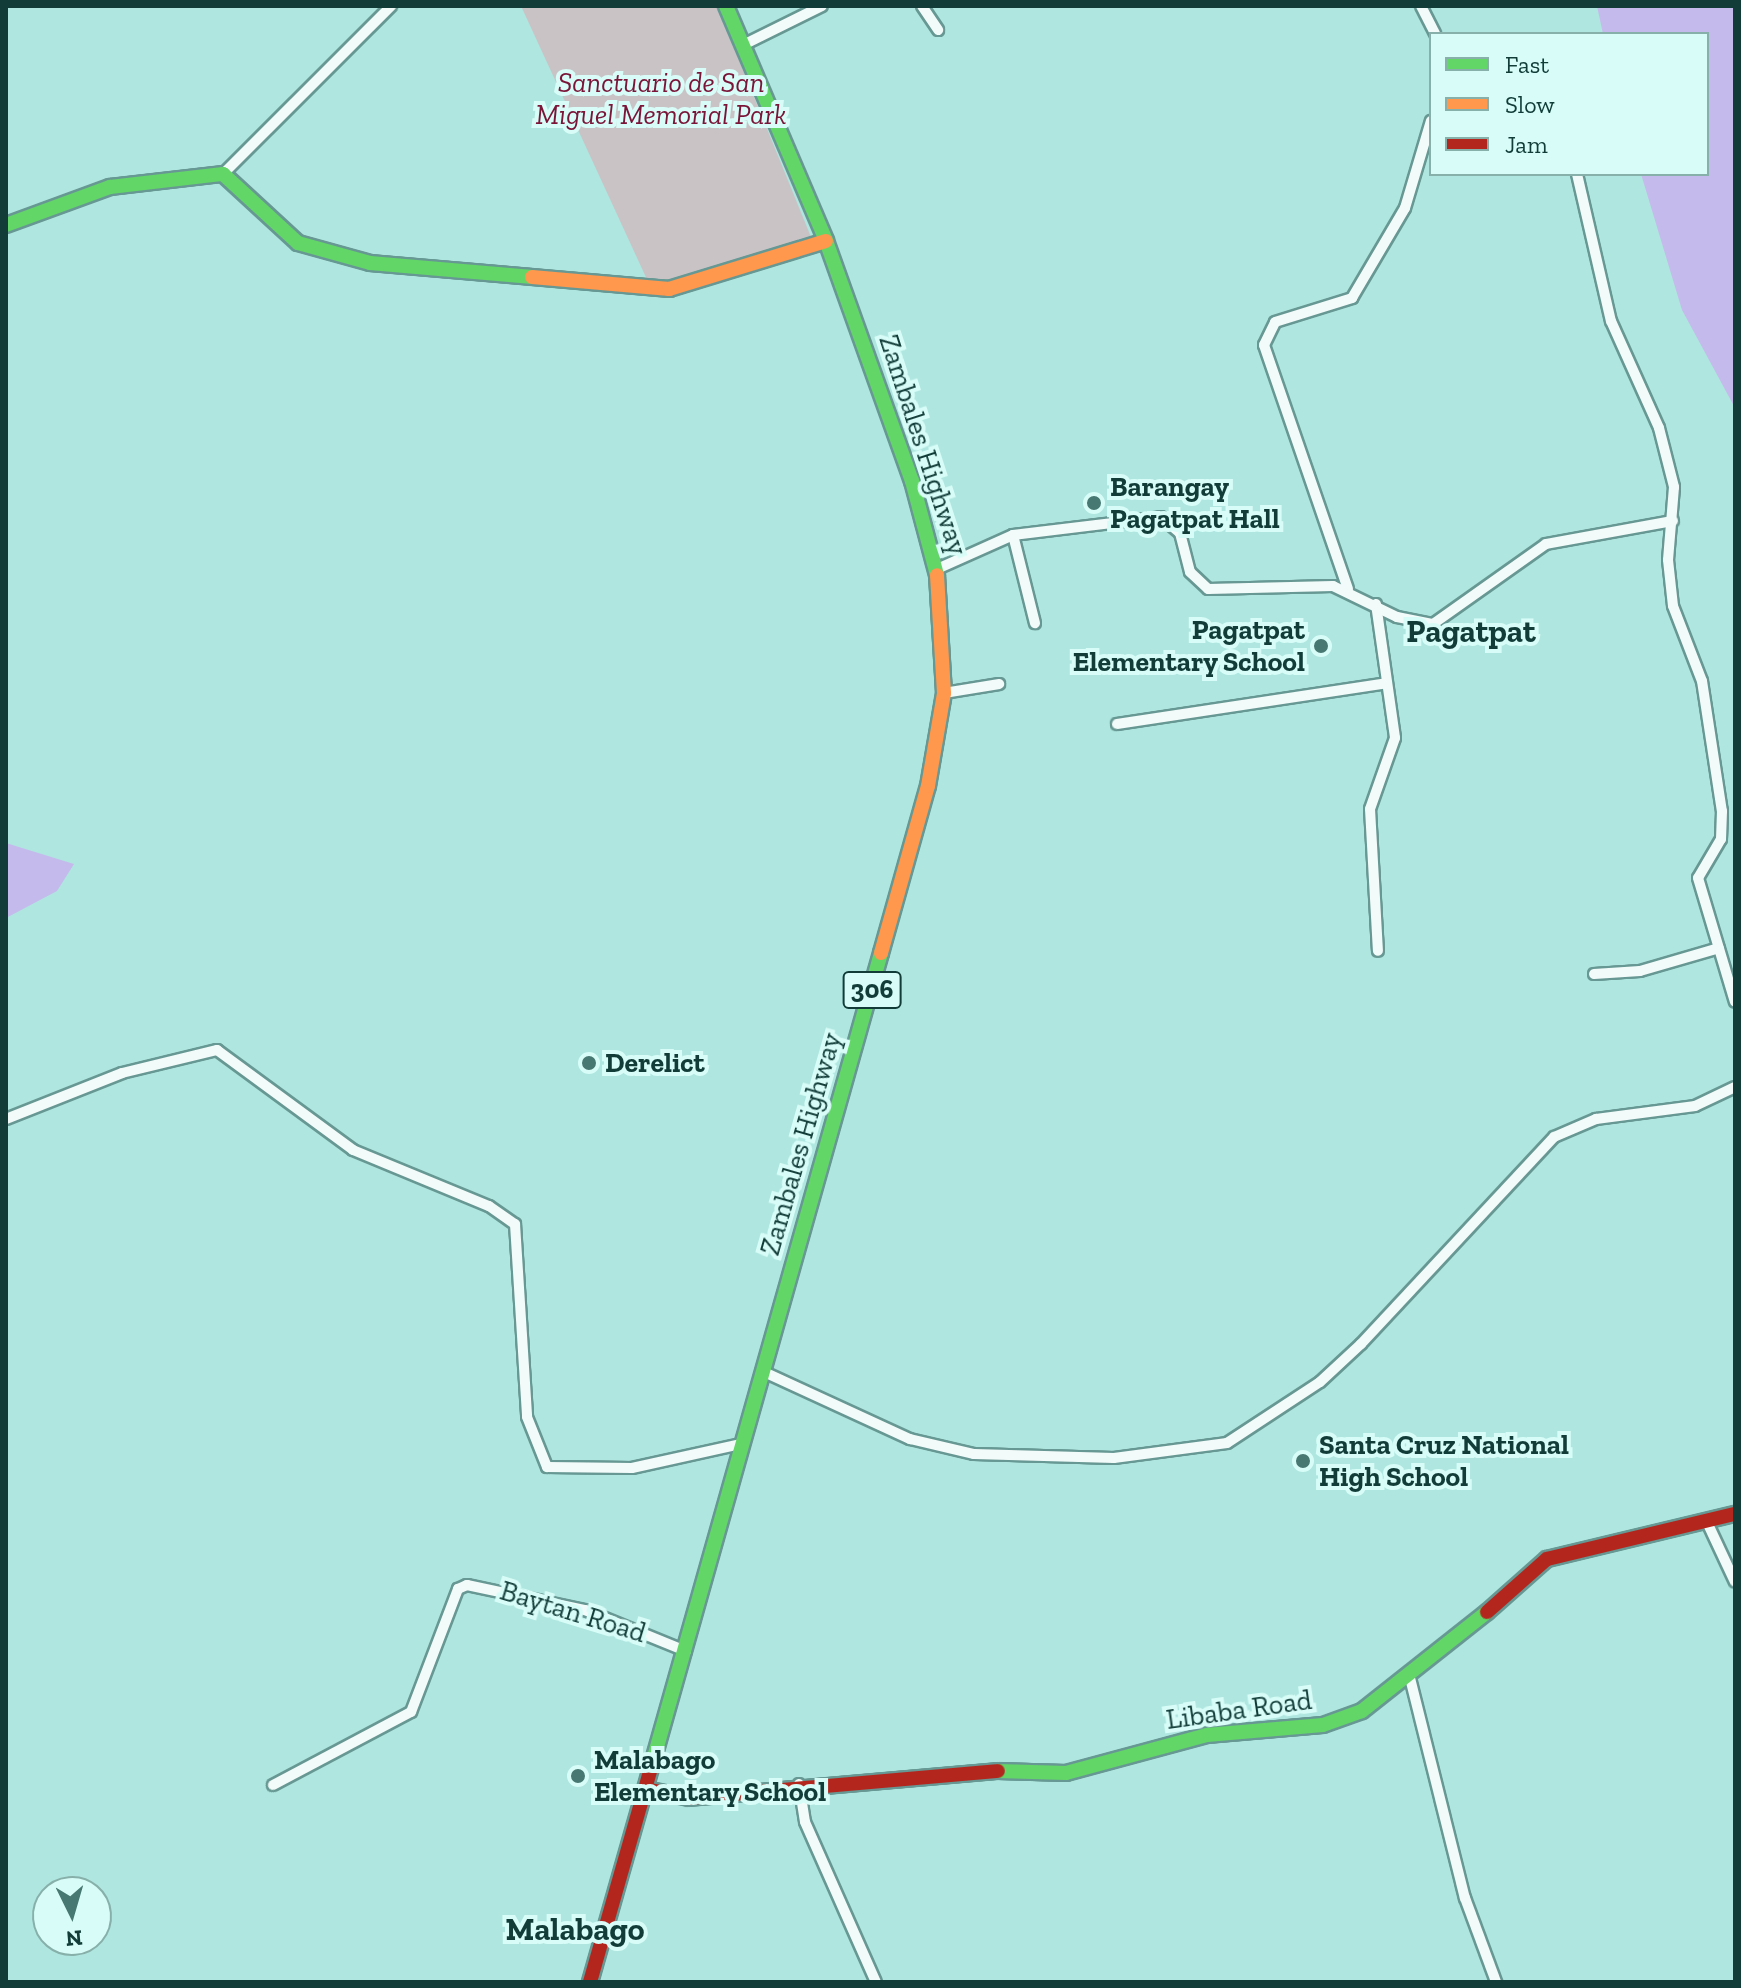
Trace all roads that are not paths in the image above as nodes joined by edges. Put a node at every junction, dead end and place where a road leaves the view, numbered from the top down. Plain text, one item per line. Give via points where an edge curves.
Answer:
1 (391, 6) edge
2 (726, 6) edge
3 (822, 6) edge
4 (922, 6) edge
5 (1421, 6) edge
6 (938, 30) dead end
7 (1434, 32) edge
8 (743, 45) junction
9 (1429, 128) edge
10 (223, 174) junction
11 (1577, 176) edge
12 (6, 225) edge
13 (826, 241) junction
14 (1673, 521) junction
15 (1013, 535) junction
16 (937, 569) junction
17 (1348, 589) junction
18 (1376, 604) junction
19 (1035, 623) dead end
20 (999, 684) dead end
21 (1383, 684) junction
22 (944, 693) junction
23 (1117, 724) dead end
24 (1719, 948) junction
25 (1378, 951) dead end
26 (1594, 974) dead end
27 (1735, 1002) edge
28 (1735, 1087) edge
29 (6, 1119) edge
30 (764, 1372) junction
31 (741, 1444) junction
32 (1735, 1514) edge
33 (1706, 1520) junction
34 (1735, 1582) edge
35 (686, 1651) junction
36 (1410, 1678) junction
37 (799, 1784) junction
38 (273, 1785) dead end
39 (646, 1789) junction
40 (590, 1982) edge
41 (876, 1982) edge
42 (1496, 1982) edge

1 - 10 street
2 - 8 main road, Zambales Highway / 306
3 - 8 street
4 - 6 street
5 - 7 street
8 - 13 main road, Zambales Highway / 306
9 - 17 street via 1405,208 1352,298 1275,322 1264,345
10 - 12 main road via 110,187
10 - 13 main road via 298,243 370,263 669,289
11 - 14 street via 1611,321 1659,428 1674,487
13 - 16 main road, Zambales Highway / 306
14 - 18 street via 1546,544 1433,624
14 - 24 street via 1673,606 1717,749 1723,827 1698,878
15 - 16 street
15 - 17 street via 1161,517 1180,533 1190,572 1208,589
15 - 19 street
16 - 22 main road, Zambales Highway / 306
17 - 18 street
18 - 21 street
20 - 22 street
21 - 23 street
21 - 25 street via 1395,738 1370,809 1367,854
22 - 30 main road, Zambales Highway / 306 via 926,794
24 - 26 street via 1640,971
24 - 27 street
28 - 30 street via 1695,1106 1596,1119 1554,1137 1351,1354 1227,1443 1114,1458 974,1454 910,1439
29 - 31 street via 122,1073 217,1050 353,1150 489,1206 515,1224 527,1417 547,1467 632,1468
30 - 31 main road, Zambales Highway / 306
31 - 35 main road, Zambales Highway / 306
32 - 33 main road, Libaba Road
33 - 34 street
33 - 36 main road, Libaba Road via 1547,1559
35 - 38 street, Baytan Road via 585,1610 467,1585 458,1589 411,1712
35 - 39 main road, Zambales Highway / 306
36 - 37 main road, Libaba Road via 1362,1711 1323,1725 1207,1735 1093,1769 970,1770
36 - 42 street via 1465,1898
37 - 39 main road, Libaba Road via 689,1798
37 - 41 street via 805,1822
39 - 40 main road, Zambales Highway / 306

